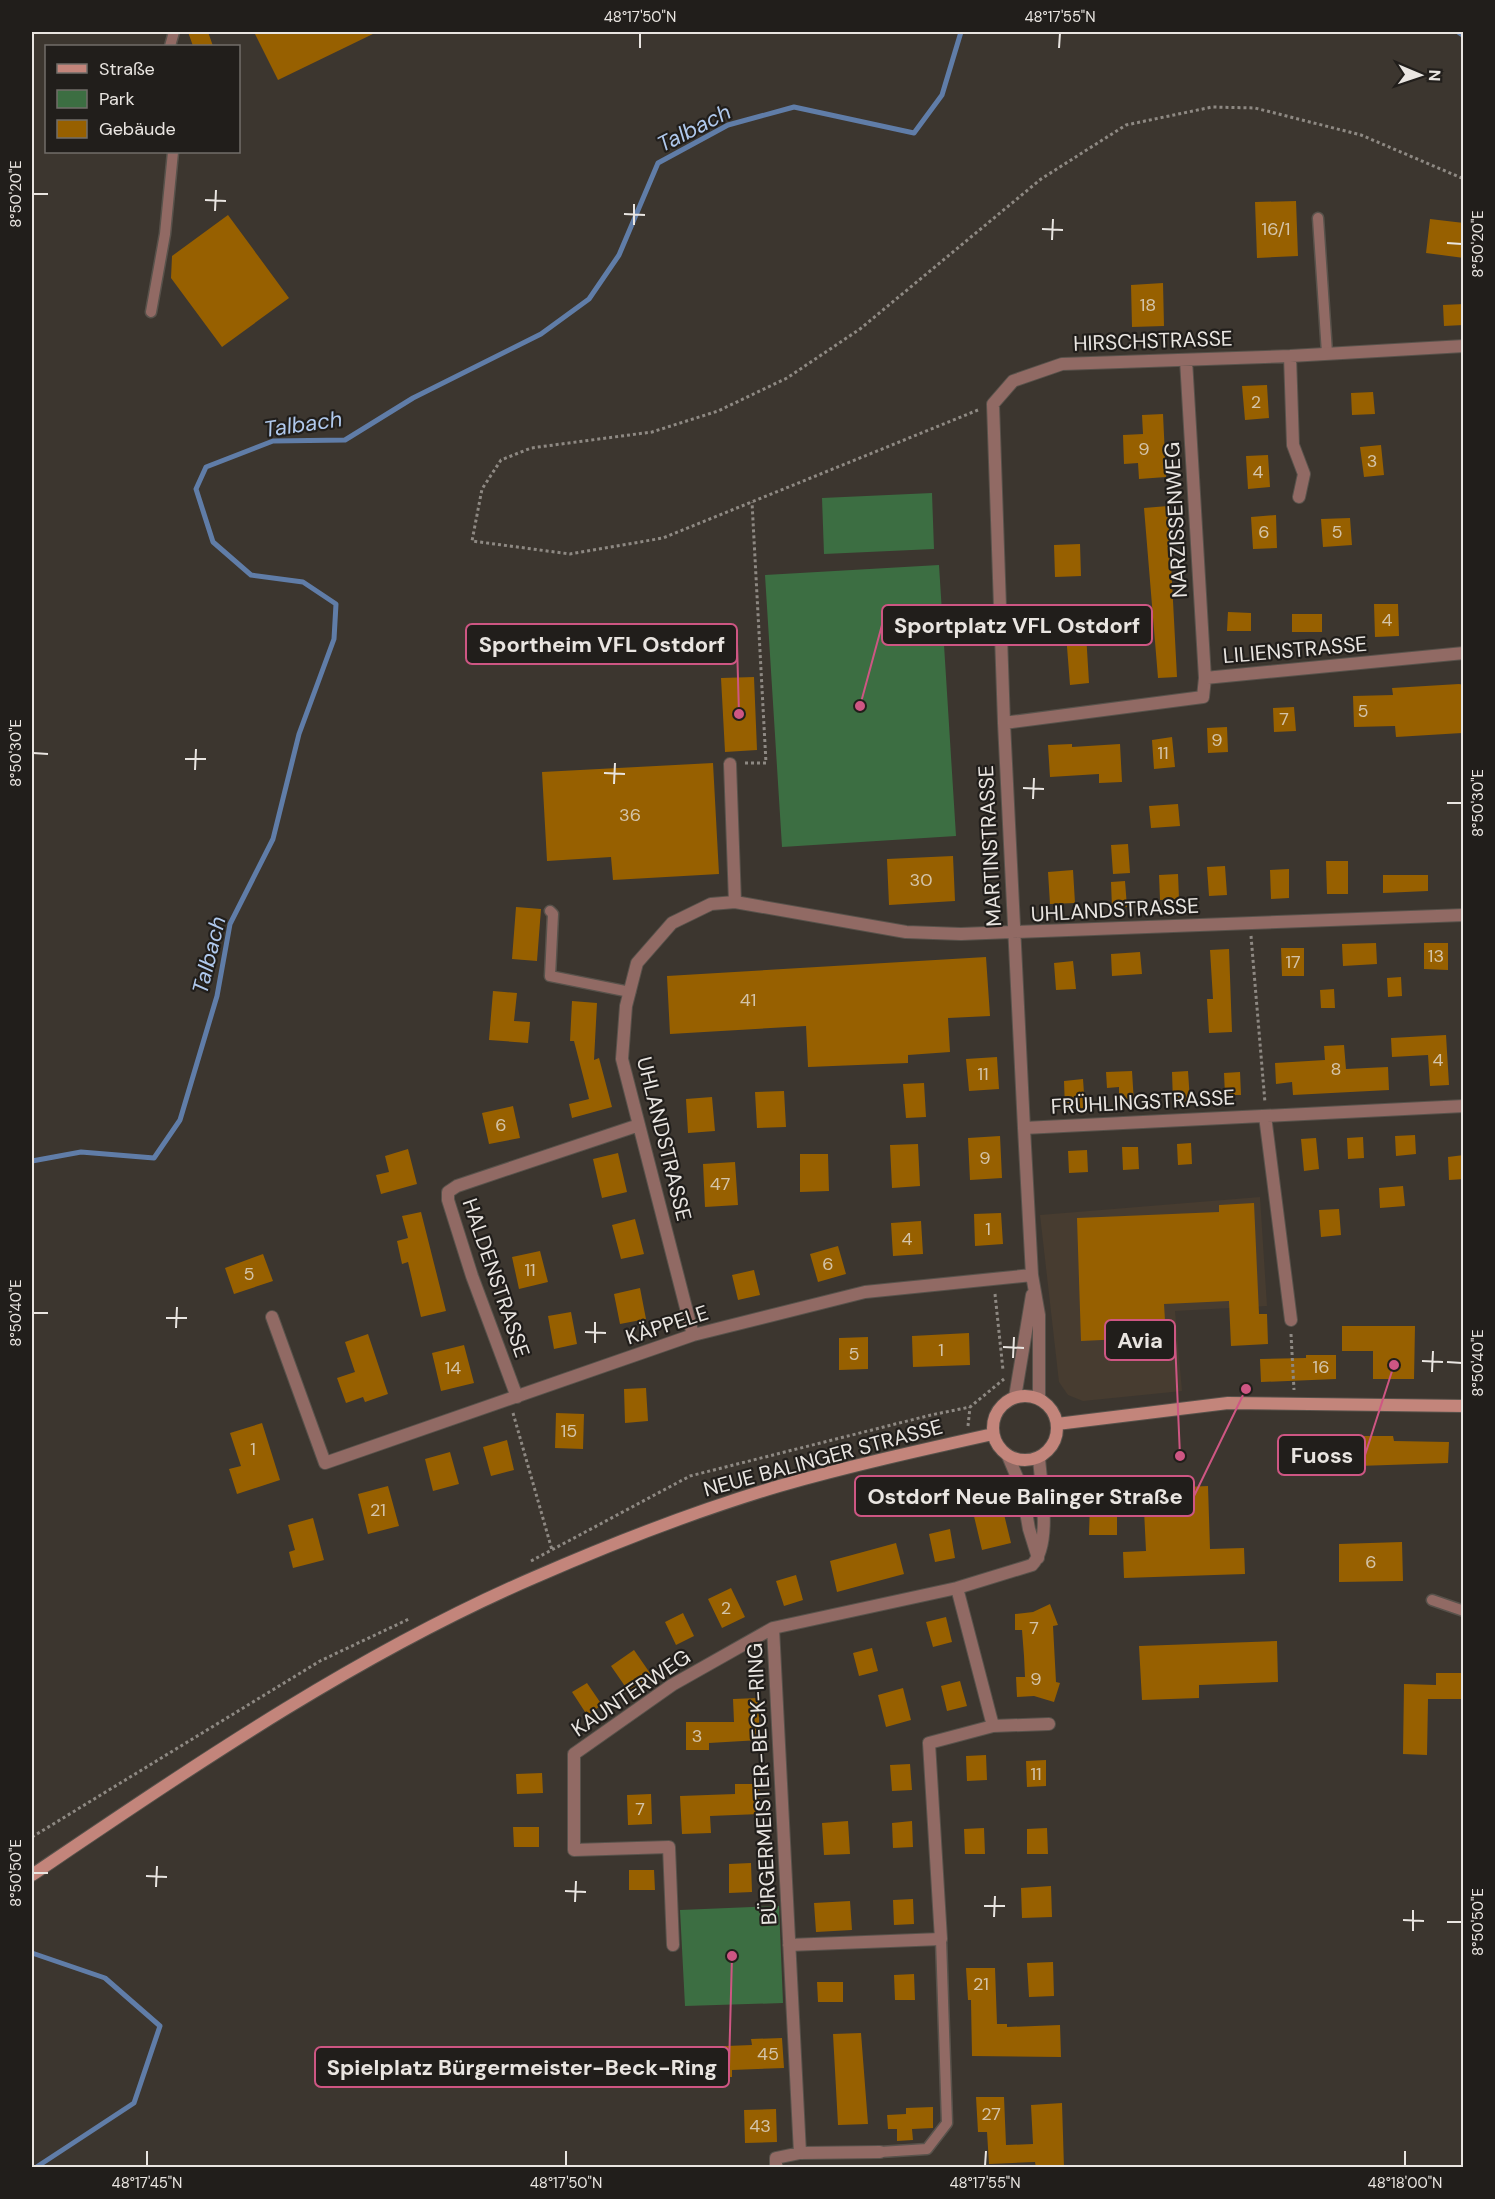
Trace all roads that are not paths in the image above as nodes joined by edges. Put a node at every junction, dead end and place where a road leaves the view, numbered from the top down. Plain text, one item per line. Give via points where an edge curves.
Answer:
1 (173, 153) edge
2 (1318, 218) dead end
3 (151, 312) dead end
4 (1464, 346) edge
5 (1327, 353) junction
6 (1290, 356) junction
7 (1186, 360) junction
8 (993, 404) joint
9 (1299, 497) dead end
10 (1464, 653) edge
11 (1205, 678) junction
12 (1004, 723) junction
13 (730, 764) road end
14 (735, 902) junction
15 (550, 911) dead end
16 (1464, 915) edge
17 (1014, 934) junction
18 (630, 992) junction
19 (1464, 1106) edge
20 (1266, 1116) junction
21 (639, 1125) junction
22 (1024, 1128) junction
23 (1032, 1280) junction
24 (272, 1317) dead end
25 (1291, 1320) road end
26 (693, 1335) junction
27 (1015, 1397) junction
28 (513, 1398) junction
29 (1039, 1398) junction
30 (1464, 1406) edge
31 (1057, 1424) junction
32 (993, 1434) junction
33 (1008, 1456) junction
34 (1039, 1458) junction
35 (1038, 1559) junction
36 (957, 1588) junction
37 (1432, 1600) dead end
38 (1464, 1611) edge
39 (773, 1628) junction
40 (1049, 1724) dead end
41 (993, 1726) junction
42 (32, 1875) edge
43 (941, 1939) junction
44 (673, 1945) dead end
45 (789, 1945) junction
46 (880, 2152) joint
47 (800, 2153) junction
48 (776, 2168) edge

1 - 3 lane via 165,234
2 - 5 lane
4 - 5 street, HIRSCHSTRASSE
5 - 6 street, HIRSCHSTRASSE
6 - 7 street, HIRSCHSTRASSE
6 - 9 street via 1293,445 1304,474
7 - 8 street, HIRSCHSTRASSE via 1062,364 1013,381
7 - 11 street, NARZISSENWEG
8 - 12 street, MARTINSTRASSE
10 - 11 street, LILIENSTRASSE
11 - 12 street, LILIENSTRASSE via 1203,697
12 - 17 street, MARTINSTRASSE
13 - 14 street
14 - 17 street, UHLANDSTRASSE via 906,932
14 - 18 street, UHLANDSTRASSE via 711,904 672,923 637,963
15 - 18 lane via 550,976
16 - 17 street, UHLANDSTRASSE
17 - 22 street, MARTINSTRASSE
18 - 21 street, UHLANDSTRASSE via 622,1059
19 - 20 street, FRÜHLINGSTRASSE
20 - 22 street, FRÜHLINGSTRASSE
20 - 25 street, FRÜHLINGSTRASSE
21 - 26 street, UHLANDSTRASSE
21 - 28 street, HALDENSTRASSE via 448,1192
22 - 23 street, MARTINSTRASSE
23 - 26 street, KÄPPELE via 993,1279 865,1292
23 - 27 street, MARTINSTRASSE
23 - 29 street, MARTINSTRASSE via 1039,1315
24 - 28 street, KÄPPELE via 325,1463
26 - 28 street, KÄPPELE
27 - 29 main road
27 - 32 main road via 998,1410
29 - 31 main road via 1053,1411
30 - 31 main road via 1295,1402 1194,1406
31 - 34 main road via 1051,1448
32 - 33 main road via 997,1446
32 - 42 main road, NEUE BALINGER STRASSE via 780,1486 698,1512 531,1579 330,1683
33 - 34 main road via 1023,1461
33 - 35 street via 1022,1489
34 - 35 street via 1044,1538
35 - 36 street, BÜRGERMEISTER-BECK-RING via 1032,1566 1013,1573
36 - 39 street, BÜRGERMEISTER-BECK-RING
36 - 41 street
37 - 38 lane
39 - 44 street, KAUNTERWEG via 672,1685 574,1754 574,1851 669,1847
39 - 45 street, BÜRGERMEISTER-BECK-RING
40 - 41 street
41 - 43 street via 929,1743
43 - 45 street, BÜRGERMEISTER-BECK-RING
43 - 46 lane via 947,2123 927,2149
45 - 47 street, BÜRGERMEISTER-BECK-RING
46 - 47 street
47 - 48 street via 776,2158

